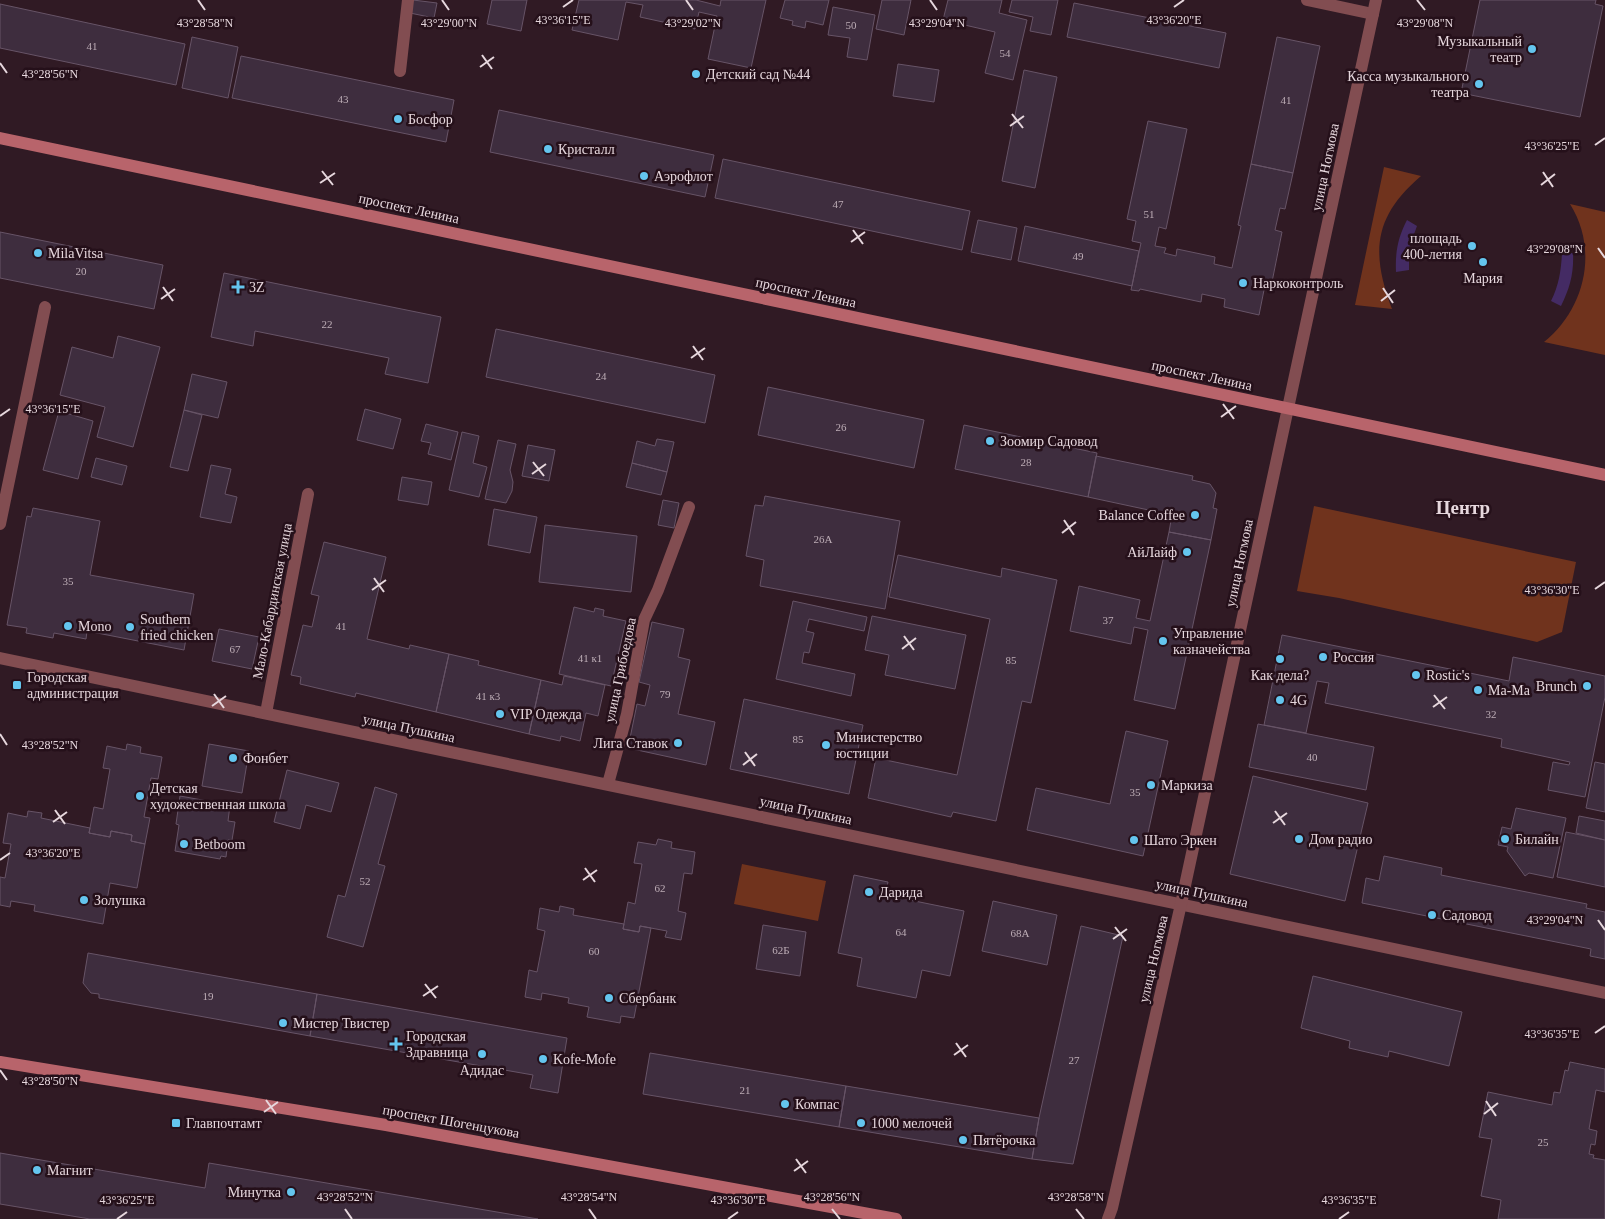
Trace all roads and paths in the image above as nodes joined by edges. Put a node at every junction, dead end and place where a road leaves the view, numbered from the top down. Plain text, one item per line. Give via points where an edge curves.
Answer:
1 (408, 0) edge
2 (1307, 0) edge
3 (1376, 0) edge
4 (1373, 14) junction
5 (400, 71) dead end
6 (0, 138) edge
7 (45, 307) dead end
8 (1287, 408) junction
9 (1605, 475) edge
10 (308, 494) dead end
11 (689, 507) dead end
12 (0, 524) edge
13 (0, 658) edge
14 (266, 713) junction
15 (608, 784) junction
16 (1181, 904) junction
17 (1605, 993) edge
18 (0, 1062) edge
19 (896, 1219) edge
20 (1108, 1219) edge

1 - 5 street
2 - 4 street
3 - 4 street, улица Ногмова
4 - 8 street, улица Ногмова
6 - 8 main road, проспект Ленина
7 - 12 street
8 - 9 main road, проспект Ленина
8 - 16 street, улица Ногмова
10 - 14 street, Мало-Кабардинская улица
11 - 15 street, улица Грибоедова via 644,620 627,714
13 - 14 street, улица Пушкина
14 - 15 street, улица Пушкина
15 - 16 street, улица Пушкина
16 - 17 street, улица Пушкина
16 - 20 street, улица Ногмова
18 - 19 main road, проспект Шогенцукова via 386,1125

